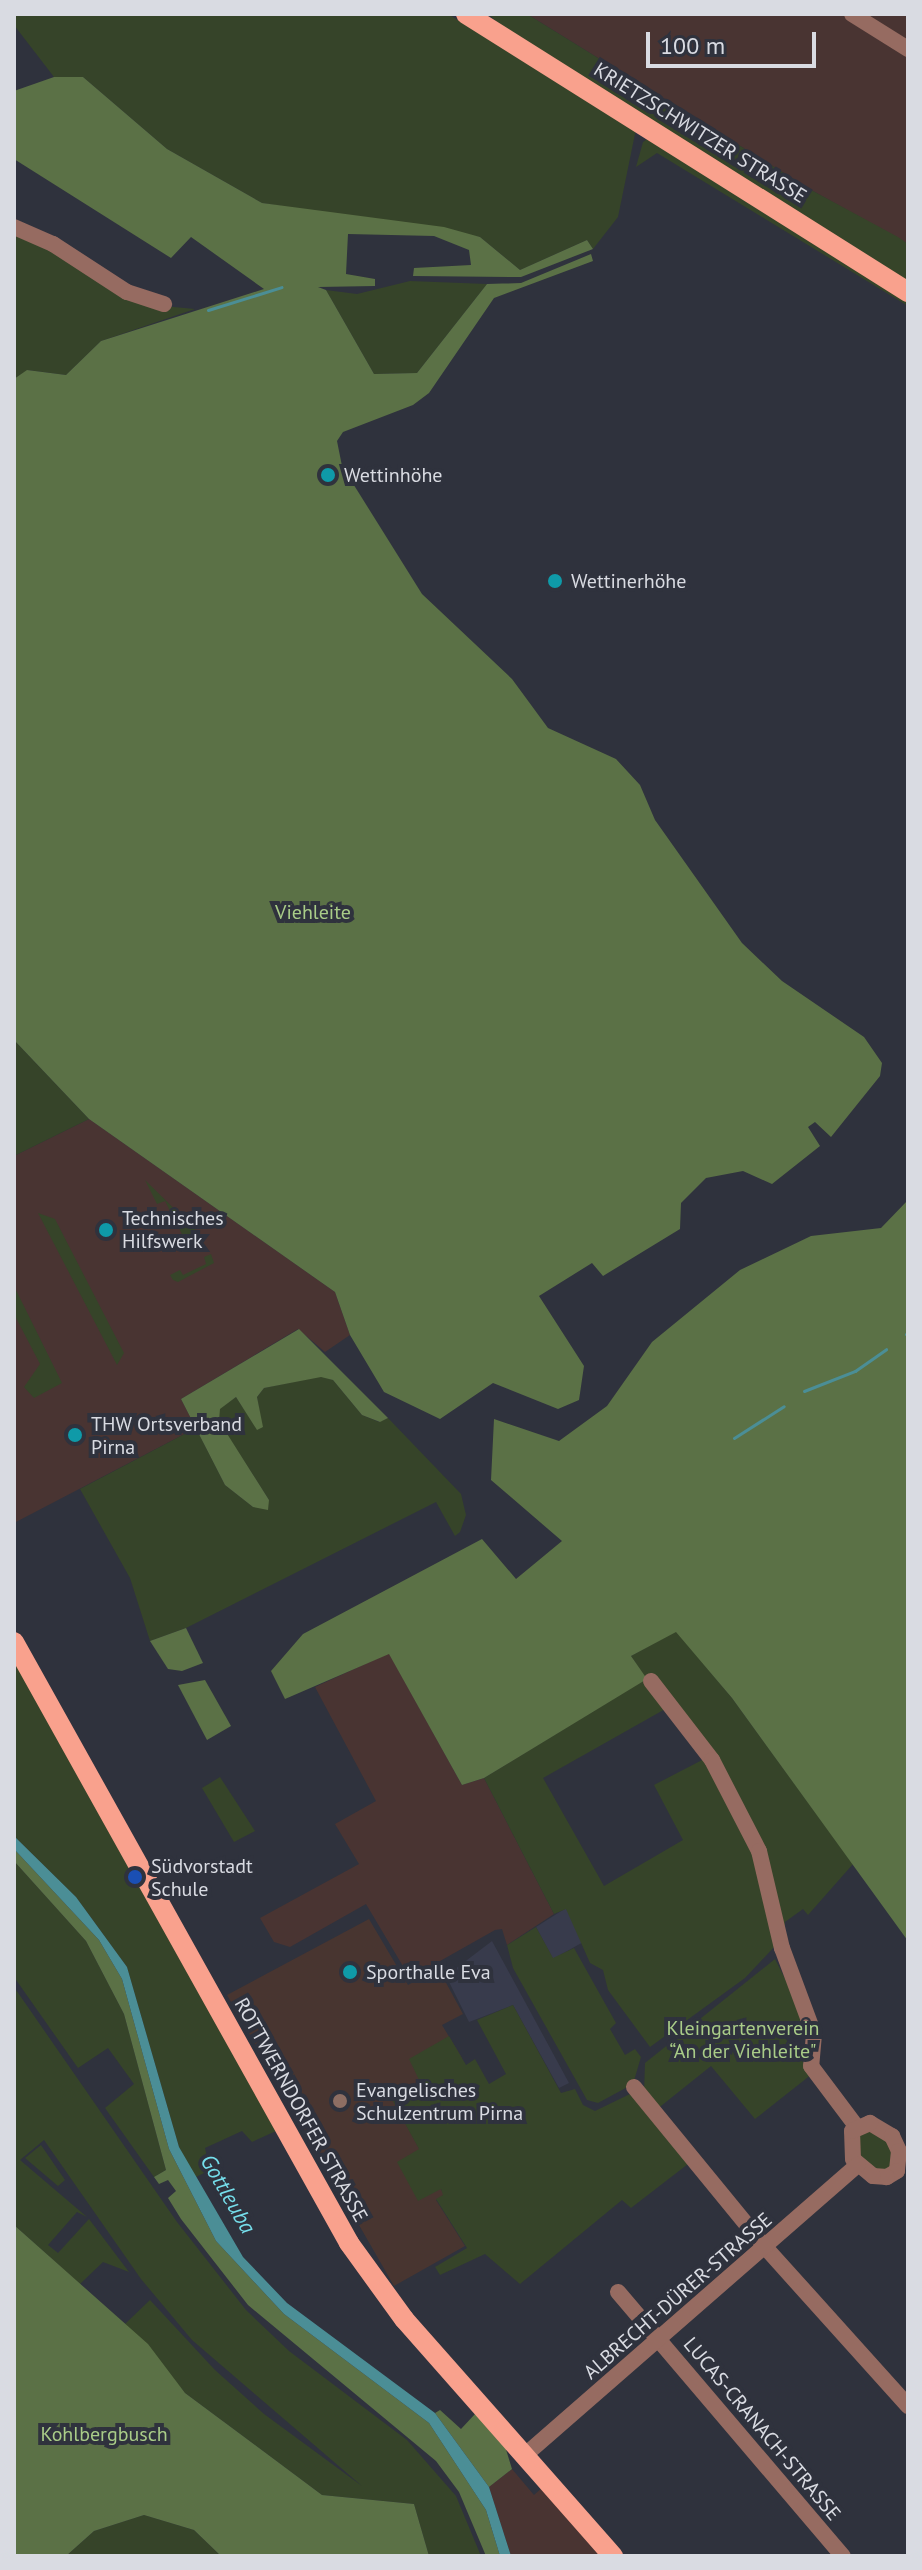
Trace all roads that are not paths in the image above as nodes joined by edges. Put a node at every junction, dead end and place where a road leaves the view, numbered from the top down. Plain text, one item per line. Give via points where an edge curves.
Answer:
1 (466, 14) edge
2 (852, 14) edge
3 (908, 49) edge
4 (14, 227) edge
5 (908, 292) edge
6 (164, 304) dead end
7 (14, 1642) edge
8 (651, 1681) dead end
9 (634, 2087) dead end
10 (856, 2126) junction
11 (858, 2165) junction
12 (903, 2177) edge
13 (765, 2247) junction
14 (618, 2292) dead end
15 (659, 2338) junction
16 (908, 2406) edge
17 (524, 2456) junction
18 (613, 2556) edge
19 (843, 2556) edge

1 - 5 main road, KRIETZSCHWITZER STRASSE
2 - 3 street
4 - 6 street via 53,244 127,292
7 - 17 main road, ROTTWERNDORFER STRASSE via 349,2243 404,2319
8 - 10 street via 712,1760 759,1851 782,1948 814,2034 811,2066
9 - 13 street
10 - 11 street via 850,2144
10 - 12 street via 870,2123 892,2136
11 - 12 street via 879,2178
11 - 13 street, ALBRECHT-DÜRER-STRASSE
13 - 15 street, ALBRECHT-DÜRER-STRASSE
13 - 16 street
14 - 15 street, LUCAS-CRANACH-STRASSE
15 - 17 street, ALBRECHT-DÜRER-STRASSE
15 - 19 street, LUCAS-CRANACH-STRASSE
17 - 18 main road, ROTTWERNDORFER STRASSE

